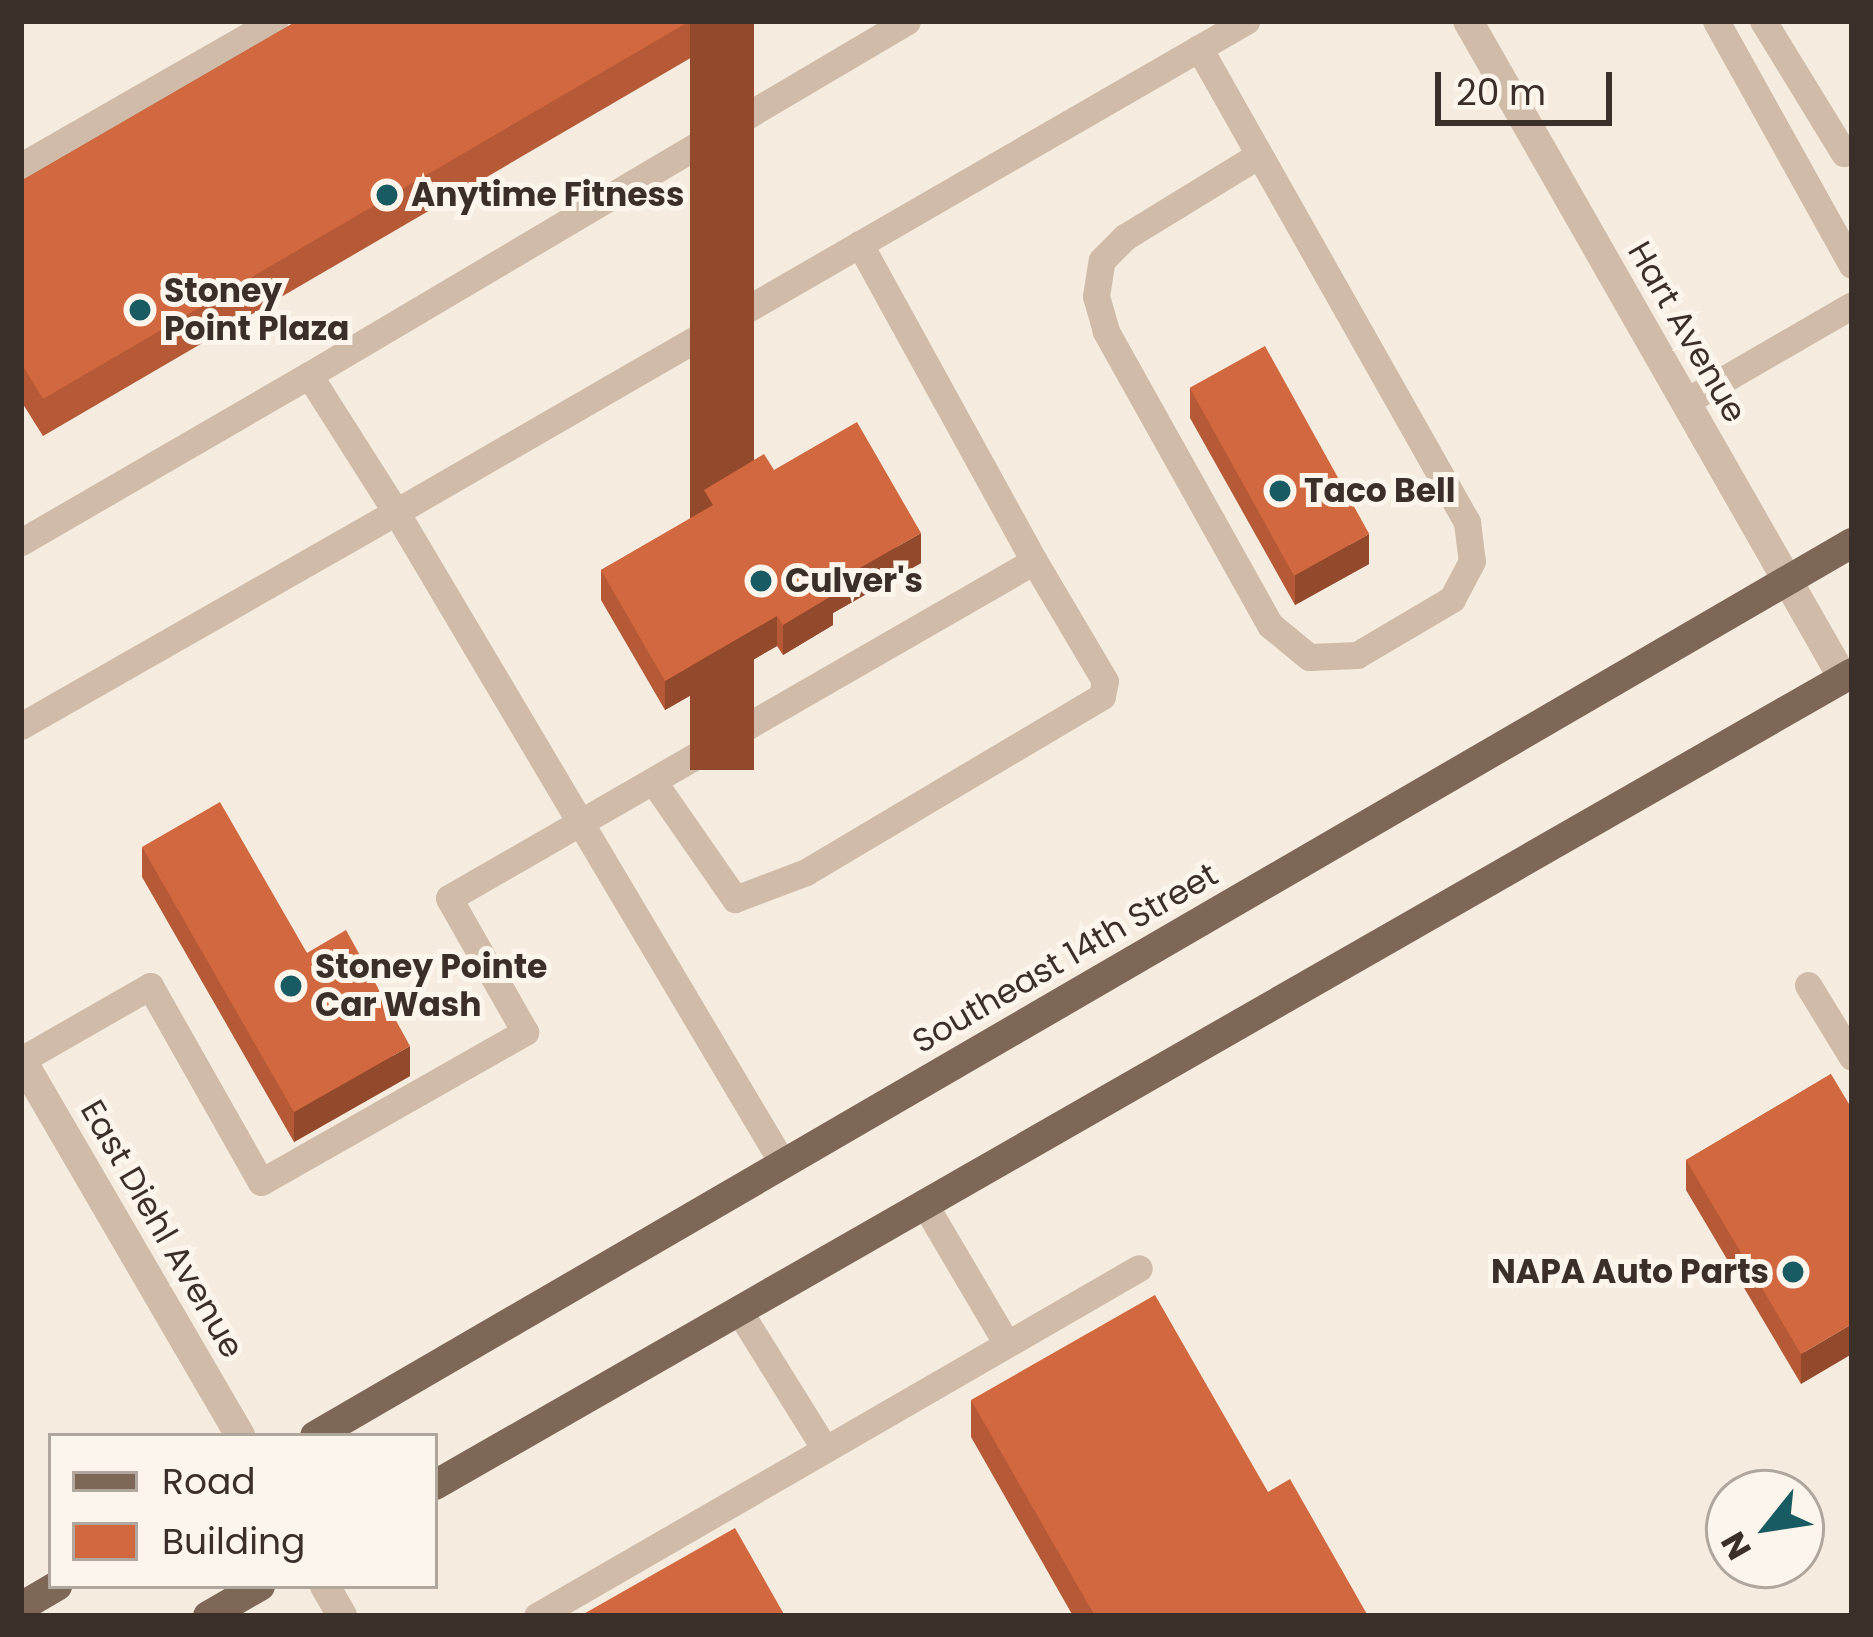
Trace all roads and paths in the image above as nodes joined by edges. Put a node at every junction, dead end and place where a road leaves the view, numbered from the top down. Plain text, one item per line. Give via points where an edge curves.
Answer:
1 (274, 21) edge
2 (907, 21) edge
3 (1246, 21) edge
4 (1468, 21) edge
5 (1716, 21) edge
6 (1763, 21) edge
7 (1199, 48) junction
8 (1844, 153) dead end
9 (1258, 155) junction
10 (21, 166) edge
11 (860, 244) junction
12 (1852, 265) edge
13 (1852, 305) edge
14 (309, 376) junction
15 (1685, 402) junction
16 (396, 512) junction
17 (21, 542) edge
18 (1852, 543) edge
19 (1034, 561) junction
20 (1787, 580) junction
21 (1849, 682) edge
22 (21, 726) edge
23 (653, 781) junction
24 (581, 823) junction
25 (1808, 985) dead end
26 (1852, 1057) edge
27 (21, 1060) edge
28 (783, 1164) junction
29 (925, 1204) junction
30 (1138, 1268) dead end
31 (739, 1311) junction
32 (1007, 1344) junction
33 (238, 1433) edge
34 (319, 1433) edge
35 (825, 1449) junction
36 (438, 1483) edge
37 (52, 1589) edge
38 (255, 1589) edge
39 (327, 1589) edge
40 (21, 1607) edge
41 (208, 1616) edge
42 (342, 1616) edge
43 (537, 1616) edge

1 - 10 lane
2 - 14 lane
3 - 7 lane
4 - 15 street, Hart Avenue
5 - 12 lane
6 - 8 lane
7 - 9 lane
7 - 11 lane
9 - 9 lane via 1126,237 1102,260 1096,296 1106,331 1270,625 1309,657 1357,656 1452,598 1472,561 1467,522
11 - 16 lane
11 - 19 lane
13 - 15 lane
14 - 16 lane
14 - 17 lane
15 - 20 street, Hart Avenue
16 - 22 lane
16 - 24 lane
18 - 20 main road, Southeast 14th Street
19 - 23 lane
19 - 23 lane via 1105,681 1102,696 806,872 735,899
20 - 21 street, Hart Avenue
20 - 28 main road, Southeast 14th Street
21 - 29 main road
23 - 24 lane
24 - 27 lane via 449,898 525,1032 261,1182 150,986
24 - 28 lane
25 - 26 lane
27 - 33 street, East Diehl Avenue
28 - 34 main road, Southeast 14th Street
29 - 31 main road
29 - 32 lane
30 - 32 lane
31 - 35 lane
31 - 36 main road
32 - 35 lane
35 - 43 lane
37 - 40 main road
38 - 41 main road
39 - 42 street

